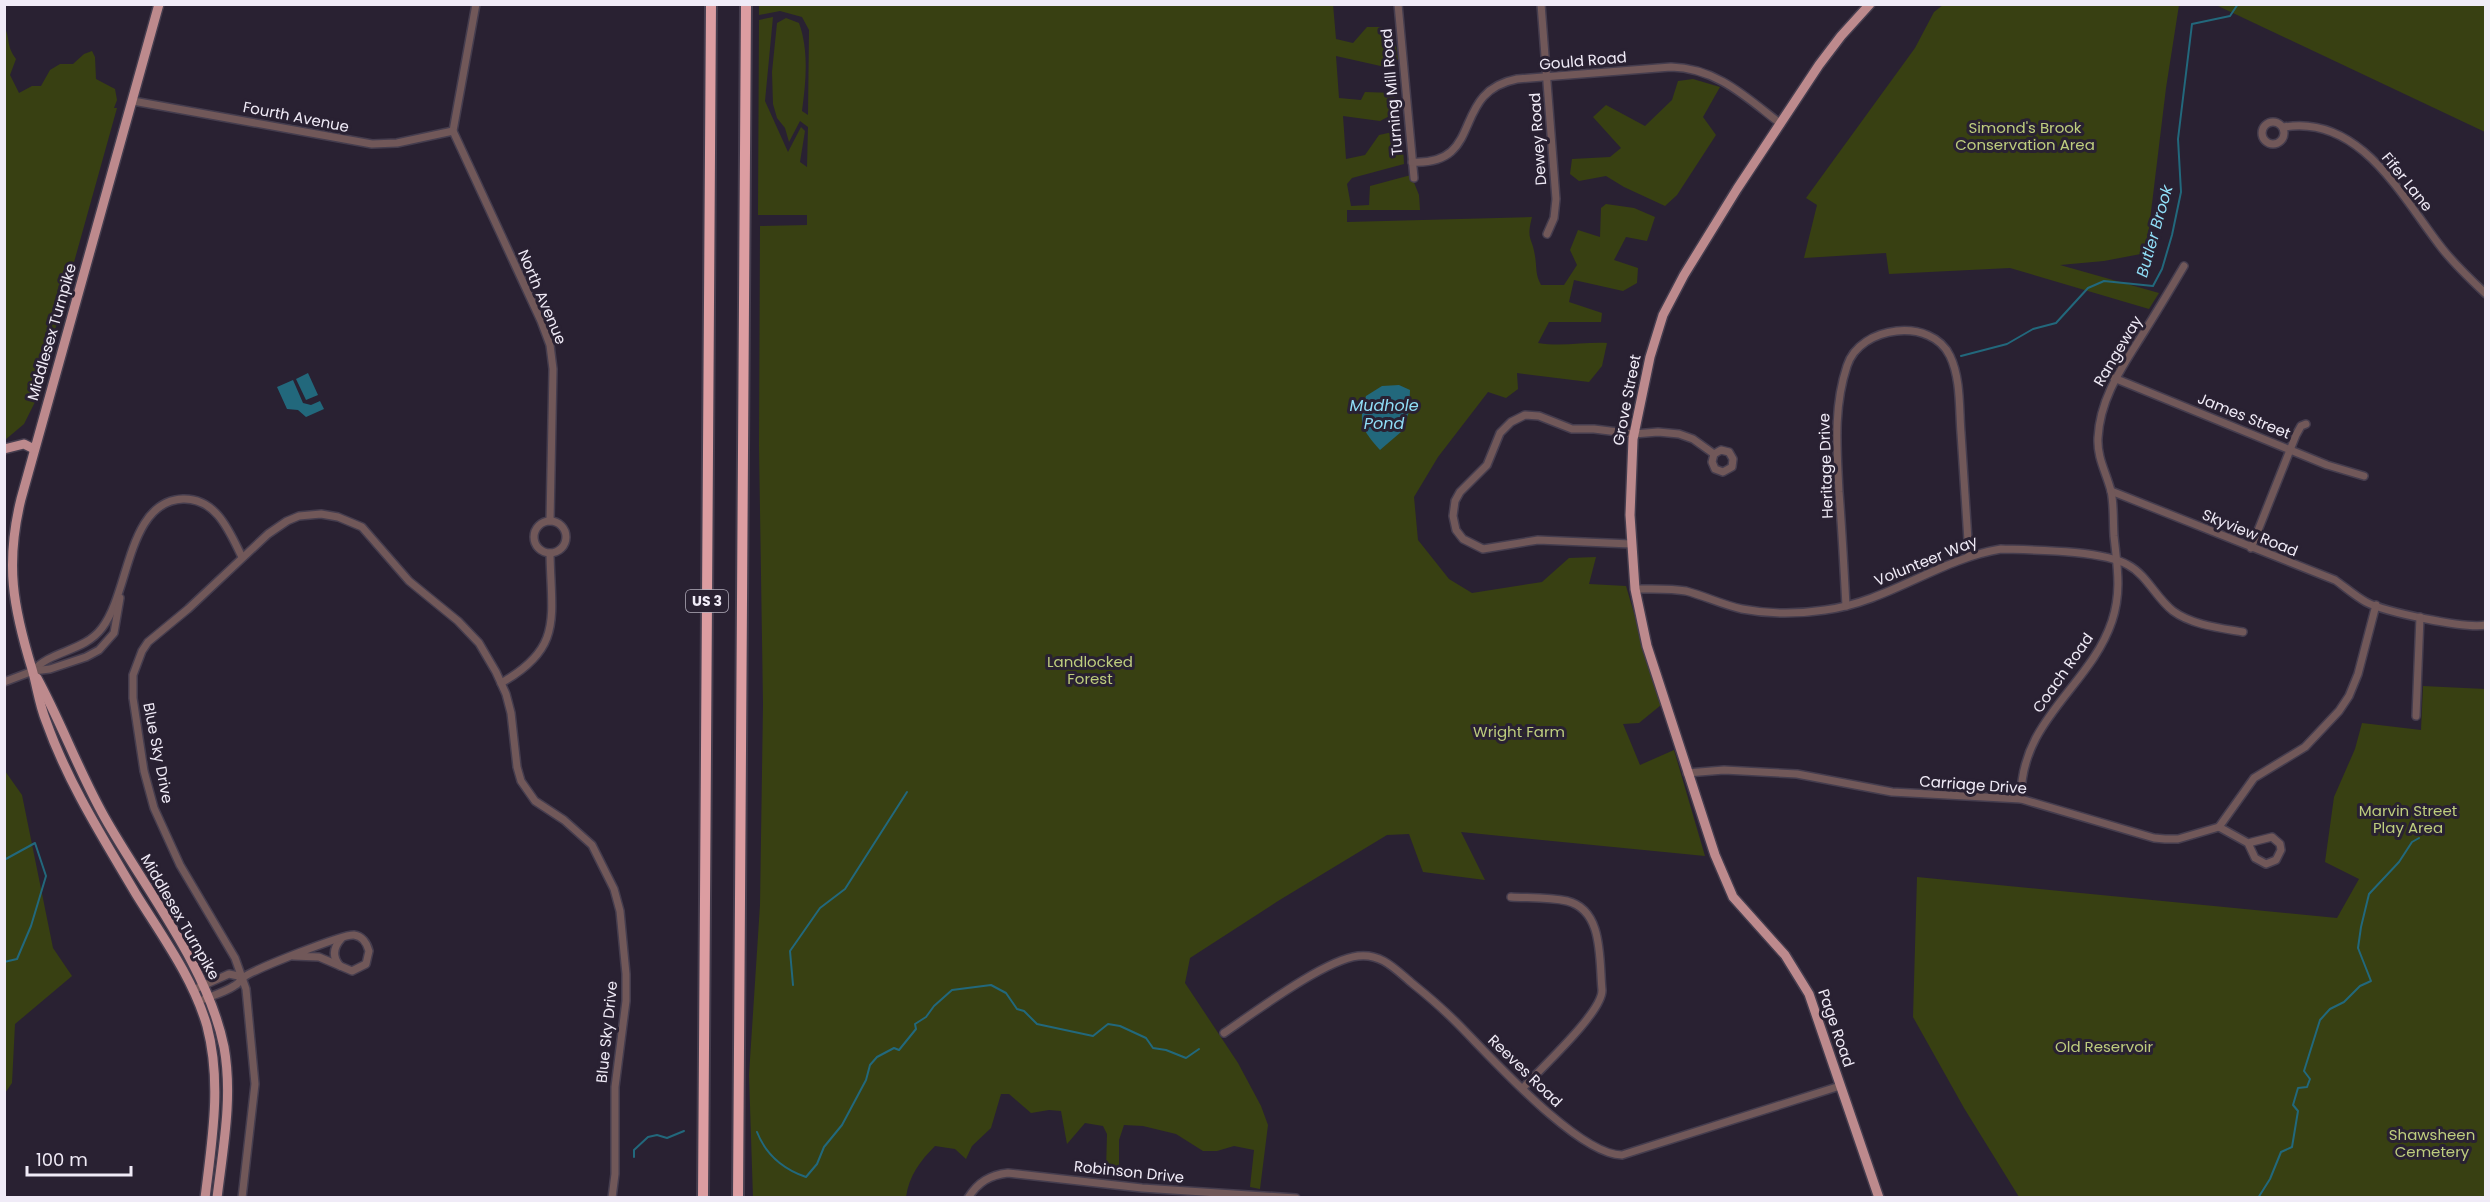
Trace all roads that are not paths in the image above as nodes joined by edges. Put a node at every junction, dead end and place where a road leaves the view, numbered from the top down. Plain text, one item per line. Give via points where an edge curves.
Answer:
1 (159, 4) edge
2 (476, 4) edge
3 (711, 4) edge
4 (746, 4) edge
5 (1398, 4) edge
6 (1541, 4) edge
7 (1870, 4) edge
8 (1547, 77) junction
9 (133, 101) junction
10 (1781, 124) junction
11 (2284, 127) dead end
12 (453, 131) junction
13 (1412, 162) junction
14 (1414, 178) dead end
15 (1547, 234) dead end
16 (2184, 266) dead end
17 (2486, 294) edge
18 (2114, 378) junction
19 (2306, 424) dead end
20 (1634, 434) junction
21 (4, 449) edge
22 (34, 449) junction
23 (2292, 450) junction
24 (1714, 454) dead end
25 (2364, 476) dead end
26 (2111, 491) junction
27 (550, 521) junction
28 (1631, 544) junction
29 (2252, 548) junction
30 (550, 553) junction
31 (1969, 556) junction
32 (242, 557) junction
33 (2118, 560) junction
34 (1635, 589) junction
35 (121, 590) junction
36 (2376, 605) junction
37 (1846, 606) junction
38 (2420, 617) junction
39 (2486, 625) edge
40 (2243, 632) dead end
41 (33, 671) junction
42 (4, 682) edge
43 (501, 683) junction
44 (2415, 716) dead end
45 (1687, 773) junction
46 (2021, 799) junction
47 (2218, 827) junction
48 (2248, 843) junction
49 (1715, 855) joint
50 (1511, 897) dead end
51 (348, 936) junction
52 (293, 956) junction
53 (342, 968) junction
54 (243, 977) junction
55 (204, 985) junction
56 (193, 990) junction
57 (209, 997) junction
58 (198, 1002) junction
59 (1224, 1033) dead end
60 (1840, 1086) junction
61 (1523, 1088) junction
62 (1142, 1188) junction
63 (1141, 1196) edge
64 (205, 1197) edge
65 (218, 1197) edge
66 (242, 1197) edge
67 (612, 1197) edge
68 (703, 1197) edge
69 (738, 1197) edge
70 (968, 1197) edge
71 (1296, 1197) edge
72 (1879, 1197) edge

1 - 9 main road, Middlesex Turnpike
2 - 12 street
3 - 68 highway, US 3
4 - 69 highway, US 3
5 - 13 street, Turning Mill Road
6 - 8 street, Dewey Road
7 - 10 main road, Grove Street via 1830,49
8 - 10 street, Gould Road via 1671,67 1693,69 1723,80
8 - 13 street, Gould Road via 1498,84 1482,96 1453,151 1438,159
8 - 15 street, Dewey Road via 1556,199
9 - 12 street, Fourth Avenue via 372,144
9 - 22 main road, Middlesex Turnpike
10 - 20 main road, Grove Street via 1670,301 1650,357
11 - 17 street, Fifer Lane via 2320,128 2358,146 2401,191 2442,249
12 - 27 street, North Avenue via 550,345
13 - 14 street, Turning Mill Road
16 - 18 street, Rangeway
18 - 23 street, James Street
18 - 26 street, Rangeway via 2103,405 2098,441 2100,464
19 - 23 street via 2296,435
20 - 24 street via 1684,435
20 - 28 main road, Grove Street
20 - 28 street via 1572,429 1539,416 1525,415 1500,433 1487,465 1460,492 1453,516 1463,539 1483,549 1538,540
21 - 22 main road via 24,444
22 - 41 main road, Middlesex Turnpike via 15,523 12,560 16,612
23 - 25 street, James Street
23 - 29 street
26 - 29 street, Skyview Road
26 - 33 street, Rangeway
27 - 30 street via 540,524 534,537 538,548
27 - 30 street via 562,525 567,534 563,547
28 - 34 main road, Grove Street
29 - 36 street, Skyview Road via 2335,580
30 - 43 street via 551,620 547,640 531,664
31 - 33 street, Volunteer Way via 2001,549
31 - 37 street, Volunteer Way
31 - 37 street, Heritage Drive via 1953,363 1944,345 1929,335 1883,333 1863,344 1848,362 1836,412
32 - 35 street via 228,528 212,510 189,500 172,501 155,510 143,523
32 - 43 street, Blue Sky Drive via 276,528 299,516 321,514 350,521 362,527 409,581 479,643
32 - 54 street, Blue Sky Drive via 148,642 136,663 132,687 144,771 161,827
33 - 40 street, Volunteer Way via 2130,565 2172,610 2187,619
33 - 46 street, Coach Road via 2119,583 2112,622 2103,642 2036,737 2020,784
34 - 37 street, Volunteer Way via 1679,590 1764,611
34 - 45 main road, Grove Street via 1647,646
35 - 41 street via 110,617 94,637 41,663
35 - 41 street via 116,626 105,646 86,657
36 - 38 street, Skyview Road
36 - 47 street via 2358,674 2339,711 2305,747 2254,778
38 - 39 street, Skyview Road
38 - 44 street
41 - 42 street
41 - 55 main road, Middlesex Turnpike via 97,804
41 - 56 main road, Middlesex Turnpike via 46,722 77,792
43 - 67 street, Blue Sky Drive via 511,713 521,781 535,801 592,845 614,889 620,911 626,1000 615,1087
45 - 46 street, Carriage Drive via 1724,770 1797,774 1892,792
45 - 49 main road, Grove Street
46 - 47 street, Carriage Drive via 2154,838 2178,839
47 - 48 street
48 - 48 street via 2272,837 2281,850 2276,860 2266,864 2255,858
49 - 60 main road, Page Road via 1733,897 1785,955 1809,994
50 - 61 street via 1567,901 1589,916 1595,928 1602,990 1593,1014
51 - 52 street
51 - 53 street via 334,949
51 - 53 street via 363,940 369,955 366,964 358,969
52 - 53 street via 319,957
52 - 54 street
54 - 55 street via 229,974
54 - 57 street via 233,987
54 - 66 street, Blue Sky Drive via 255,1084
55 - 56 street
55 - 57 main road, Middlesex Turnpike
56 - 58 main road, Middlesex Turnpike
57 - 58 street
57 - 65 main road, Middlesex Turnpike via 222,1038 227,1075
58 - 64 main road, Middlesex Turnpike via 215,1075 215,1112
59 - 61 street, Reeves Road via 1335,962 1371,956 1385,961 1436,1003
60 - 61 street, Reeves Road via 1622,1155 1602,1152 1586,1143
60 - 72 main road, Page Road
62 - 63 street
62 - 70 street, Robinson Drive via 1008,1173 980,1182
62 - 71 street, Robinson Drive

